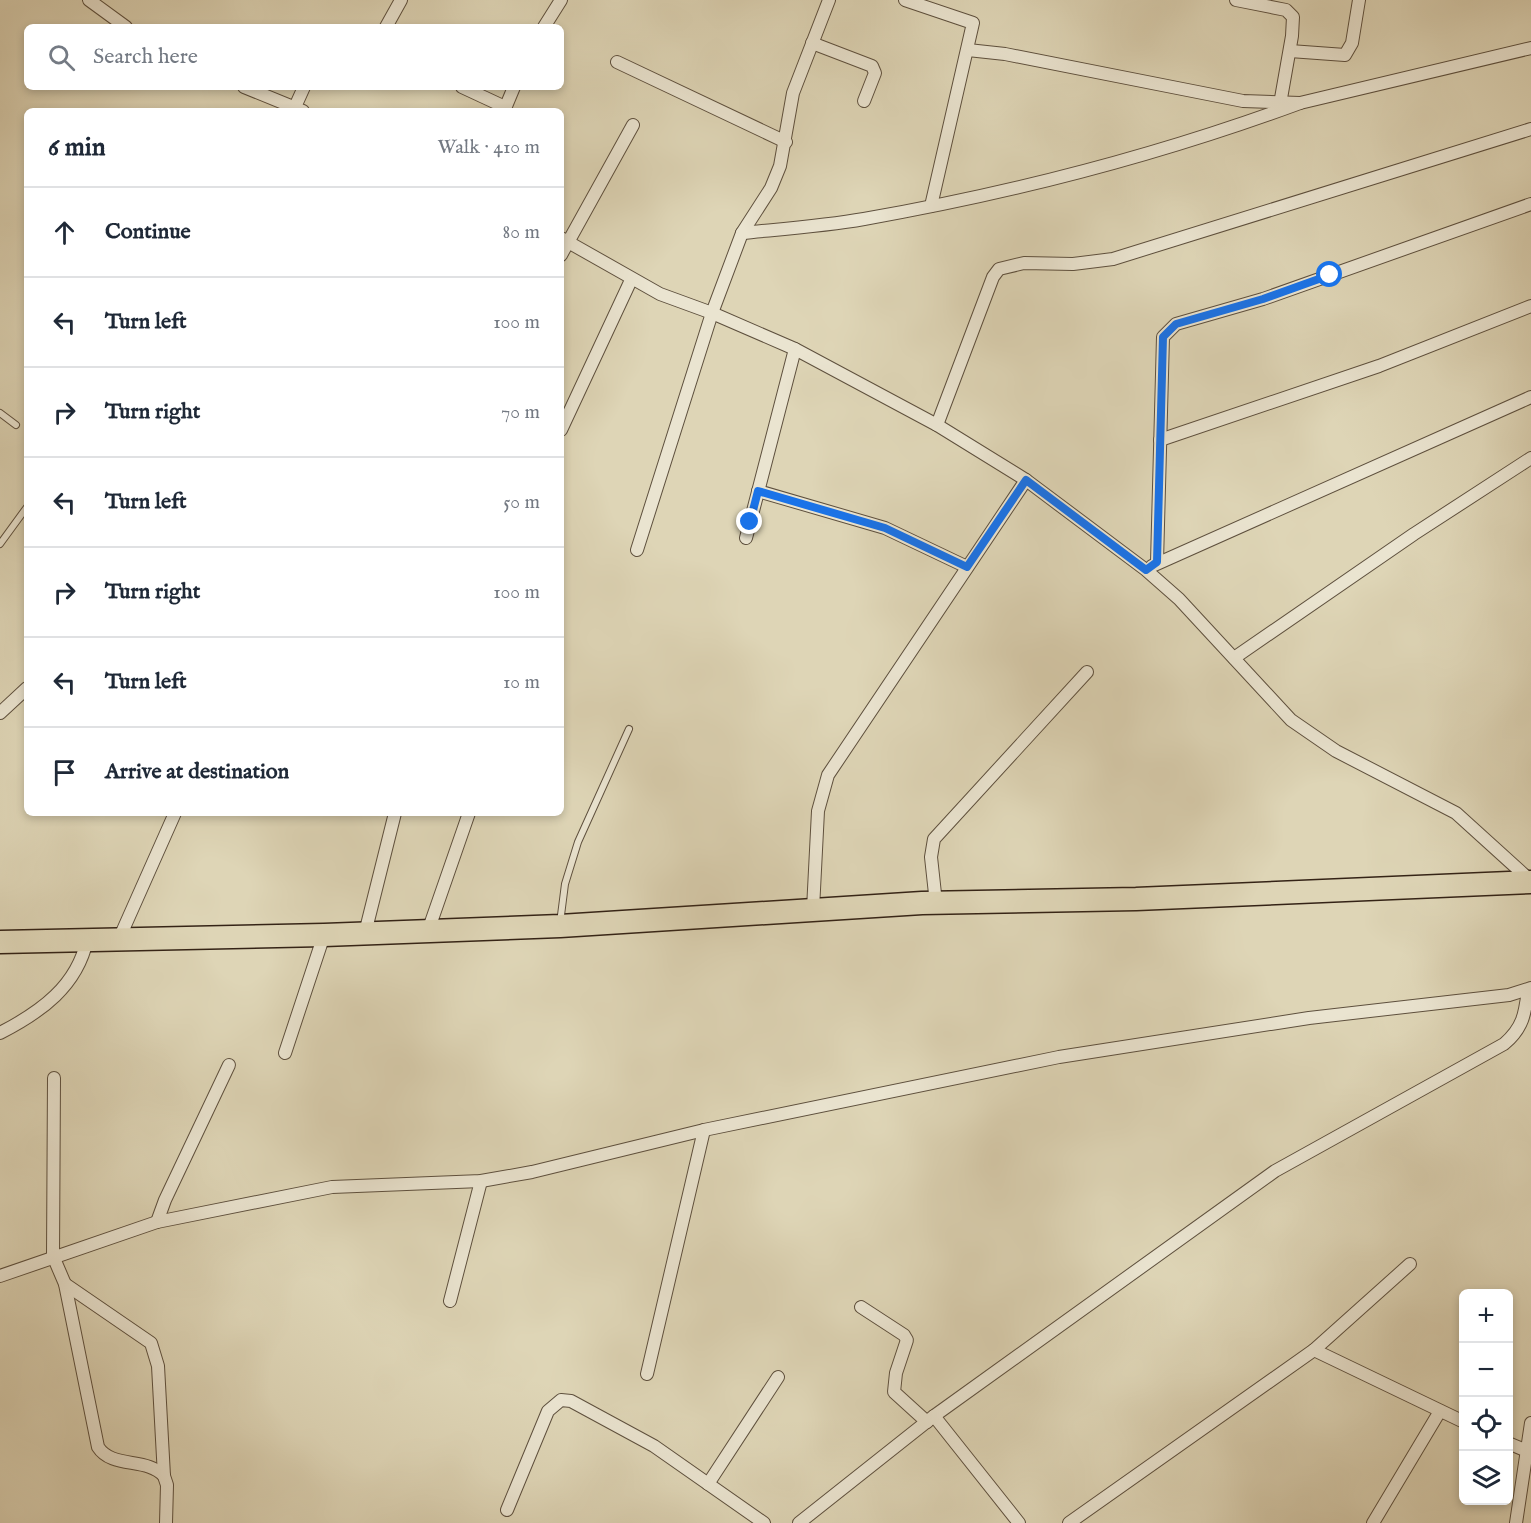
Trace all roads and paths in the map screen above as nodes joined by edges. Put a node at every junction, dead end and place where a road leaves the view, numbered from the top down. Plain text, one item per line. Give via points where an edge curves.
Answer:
1 (89, 0) edge
2 (401, 0) edge
3 (561, 0) edge
4 (829, 0) edge
5 (905, 0) edge
6 (1236, 0) edge
7 (1359, 0) edge
8 (122, 24) edge
9 (388, 24) edge
10 (546, 24) edge
11 (812, 43) junction
12 (1531, 48) edge
13 (968, 50) junction
14 (1290, 51) junction
15 (617, 62) dead end
16 (252, 90) edge
17 (303, 90) edge
18 (468, 90) edge
19 (513, 90) edge
20 (864, 101) dead end
21 (1300, 103) junction
22 (1280, 104) junction
23 (296, 108) edge
24 (299, 108) edge
25 (503, 108) edge
26 (505, 108) edge
27 (633, 125) dead end
28 (1531, 129) edge
29 (786, 142) junction
30 (1531, 204) edge
31 (931, 206) junction
32 (742, 233) junction
33 (564, 240) edge
34 (631, 280) junction
35 (1531, 306) edge
36 (712, 313) junction
37 (795, 349) junction
38 (1531, 397) edge
39 (0, 413) edge
40 (564, 424) edge
41 (16, 425) dead end
42 (937, 425) junction
43 (1160, 440) junction
44 (1531, 458) edge
45 (1026, 480) junction
46 (758, 491) junction
47 (24, 511) edge
48 (746, 538) dead end
49 (0, 544) edge
50 (637, 550) dead end
51 (1157, 562) junction
52 (967, 567) junction
53 (1146, 570) junction
54 (1234, 658) junction
55 (1087, 672) dead end
56 (24, 691) edge
57 (0, 713) edge
58 (629, 729) dead end
59 (174, 816) edge
60 (394, 816) edge
61 (468, 816) edge
62 (1531, 881) edge
63 (936, 903) junction
64 (813, 909) junction
65 (560, 926) junction
66 (428, 931) junction
67 (365, 933) junction
68 (324, 935) junction
69 (119, 939) junction
70 (87, 940) junction
71 (0, 942) edge
72 (1530, 989) edge
73 (0, 1033) edge
74 (285, 1053) dead end
75 (229, 1065) dead end
76 (54, 1078) dead end
77 (704, 1130) junction
78 (481, 1181) junction
79 (157, 1222) junction
80 (53, 1256) junction
81 (1410, 1264) dead end
82 (0, 1276) edge
83 (66, 1284) junction
84 (450, 1301) dead end
85 (861, 1307) dead end
86 (1314, 1350) junction
87 (647, 1374) dead end
88 (778, 1377) dead end
89 (1440, 1411) junction
90 (930, 1419) junction
91 (1459, 1420) edge
92 (1531, 1423) edge
93 (1513, 1445) edge
94 (1527, 1451) junction
95 (165, 1476) junction
96 (708, 1484) junction
97 (507, 1510) dead end
98 (166, 1523) edge
99 (764, 1523) edge
100 (799, 1523) edge
101 (1019, 1523) edge
102 (1069, 1523) edge
103 (1373, 1523) edge
104 (1515, 1523) edge

1 - 8 street
2 - 9 street
3 - 10 street
4 - 11 street
5 - 13 street via 974,23
6 - 14 street via 1291,12
7 - 14 street via 1352,43 1345,56
11 - 20 street via 872,66 875,73
11 - 29 street via 793,93
12 - 21 street
13 - 22 street via 1243,101
13 - 31 street
14 - 22 street
15 - 29 street
16 - 23 street
17 - 24 street
18 - 25 street
19 - 26 street
21 - 22 street
21 - 31 street via 1188,142
27 - 33 street
28 - 42 street via 1113,259 1073,264 1024,262 999,269
29 - 32 street via 771,188
30 - 43 street via 1263,299 1168,328 1163,337
31 - 32 street via 862,220
32 - 36 street
33 - 34 street
34 - 36 street
34 - 40 street
35 - 43 street via 1378,366
36 - 37 street
36 - 50 street
37 - 42 street
37 - 46 street
38 - 51 street
39 - 41 lane
42 - 45 street
43 - 51 street
44 - 54 street
45 - 52 street
45 - 53 street
46 - 48 street
46 - 52 street via 885,528
47 - 49 lane
51 - 53 street
52 - 64 street via 828,775 818,811
53 - 54 street
54 - 62 street via 1291,720 1336,752 1456,813
55 - 63 street via 934,839
56 - 57 street
58 - 65 lane via 578,842
59 - 69 street
60 - 67 street
61 - 66 street
62 - 63 highway via 1136,899
63 - 64 highway
64 - 65 highway
65 - 66 highway
66 - 67 highway
67 - 68 highway
68 - 69 highway
68 - 74 street
69 - 70 highway
70 - 71 highway
70 - 73 street via 82,961 60,991 40,1011
72 - 77 street via 1509,995 1309,1018 1059,1058
72 - 90 street via 1524,1021 1517,1034 1504,1044 1275,1171
75 - 79 street
76 - 80 street
77 - 78 street
77 - 87 street
78 - 79 street via 332,1187
78 - 84 street
79 - 80 street
80 - 82 street
80 - 83 street
81 - 86 street
83 - 95 street via 151,1343 158,1366
83 - 95 street via 98,1448 110,1458 151,1466
85 - 90 street via 907,1340 894,1392
86 - 89 street
86 - 102 street
88 - 96 street
89 - 91 street
89 - 103 street
90 - 100 street
90 - 101 street
92 - 94 street
93 - 94 street
94 - 104 street
95 - 98 street
96 - 97 street via 654,1446 572,1401 561,1400 548,1411
96 - 99 street

